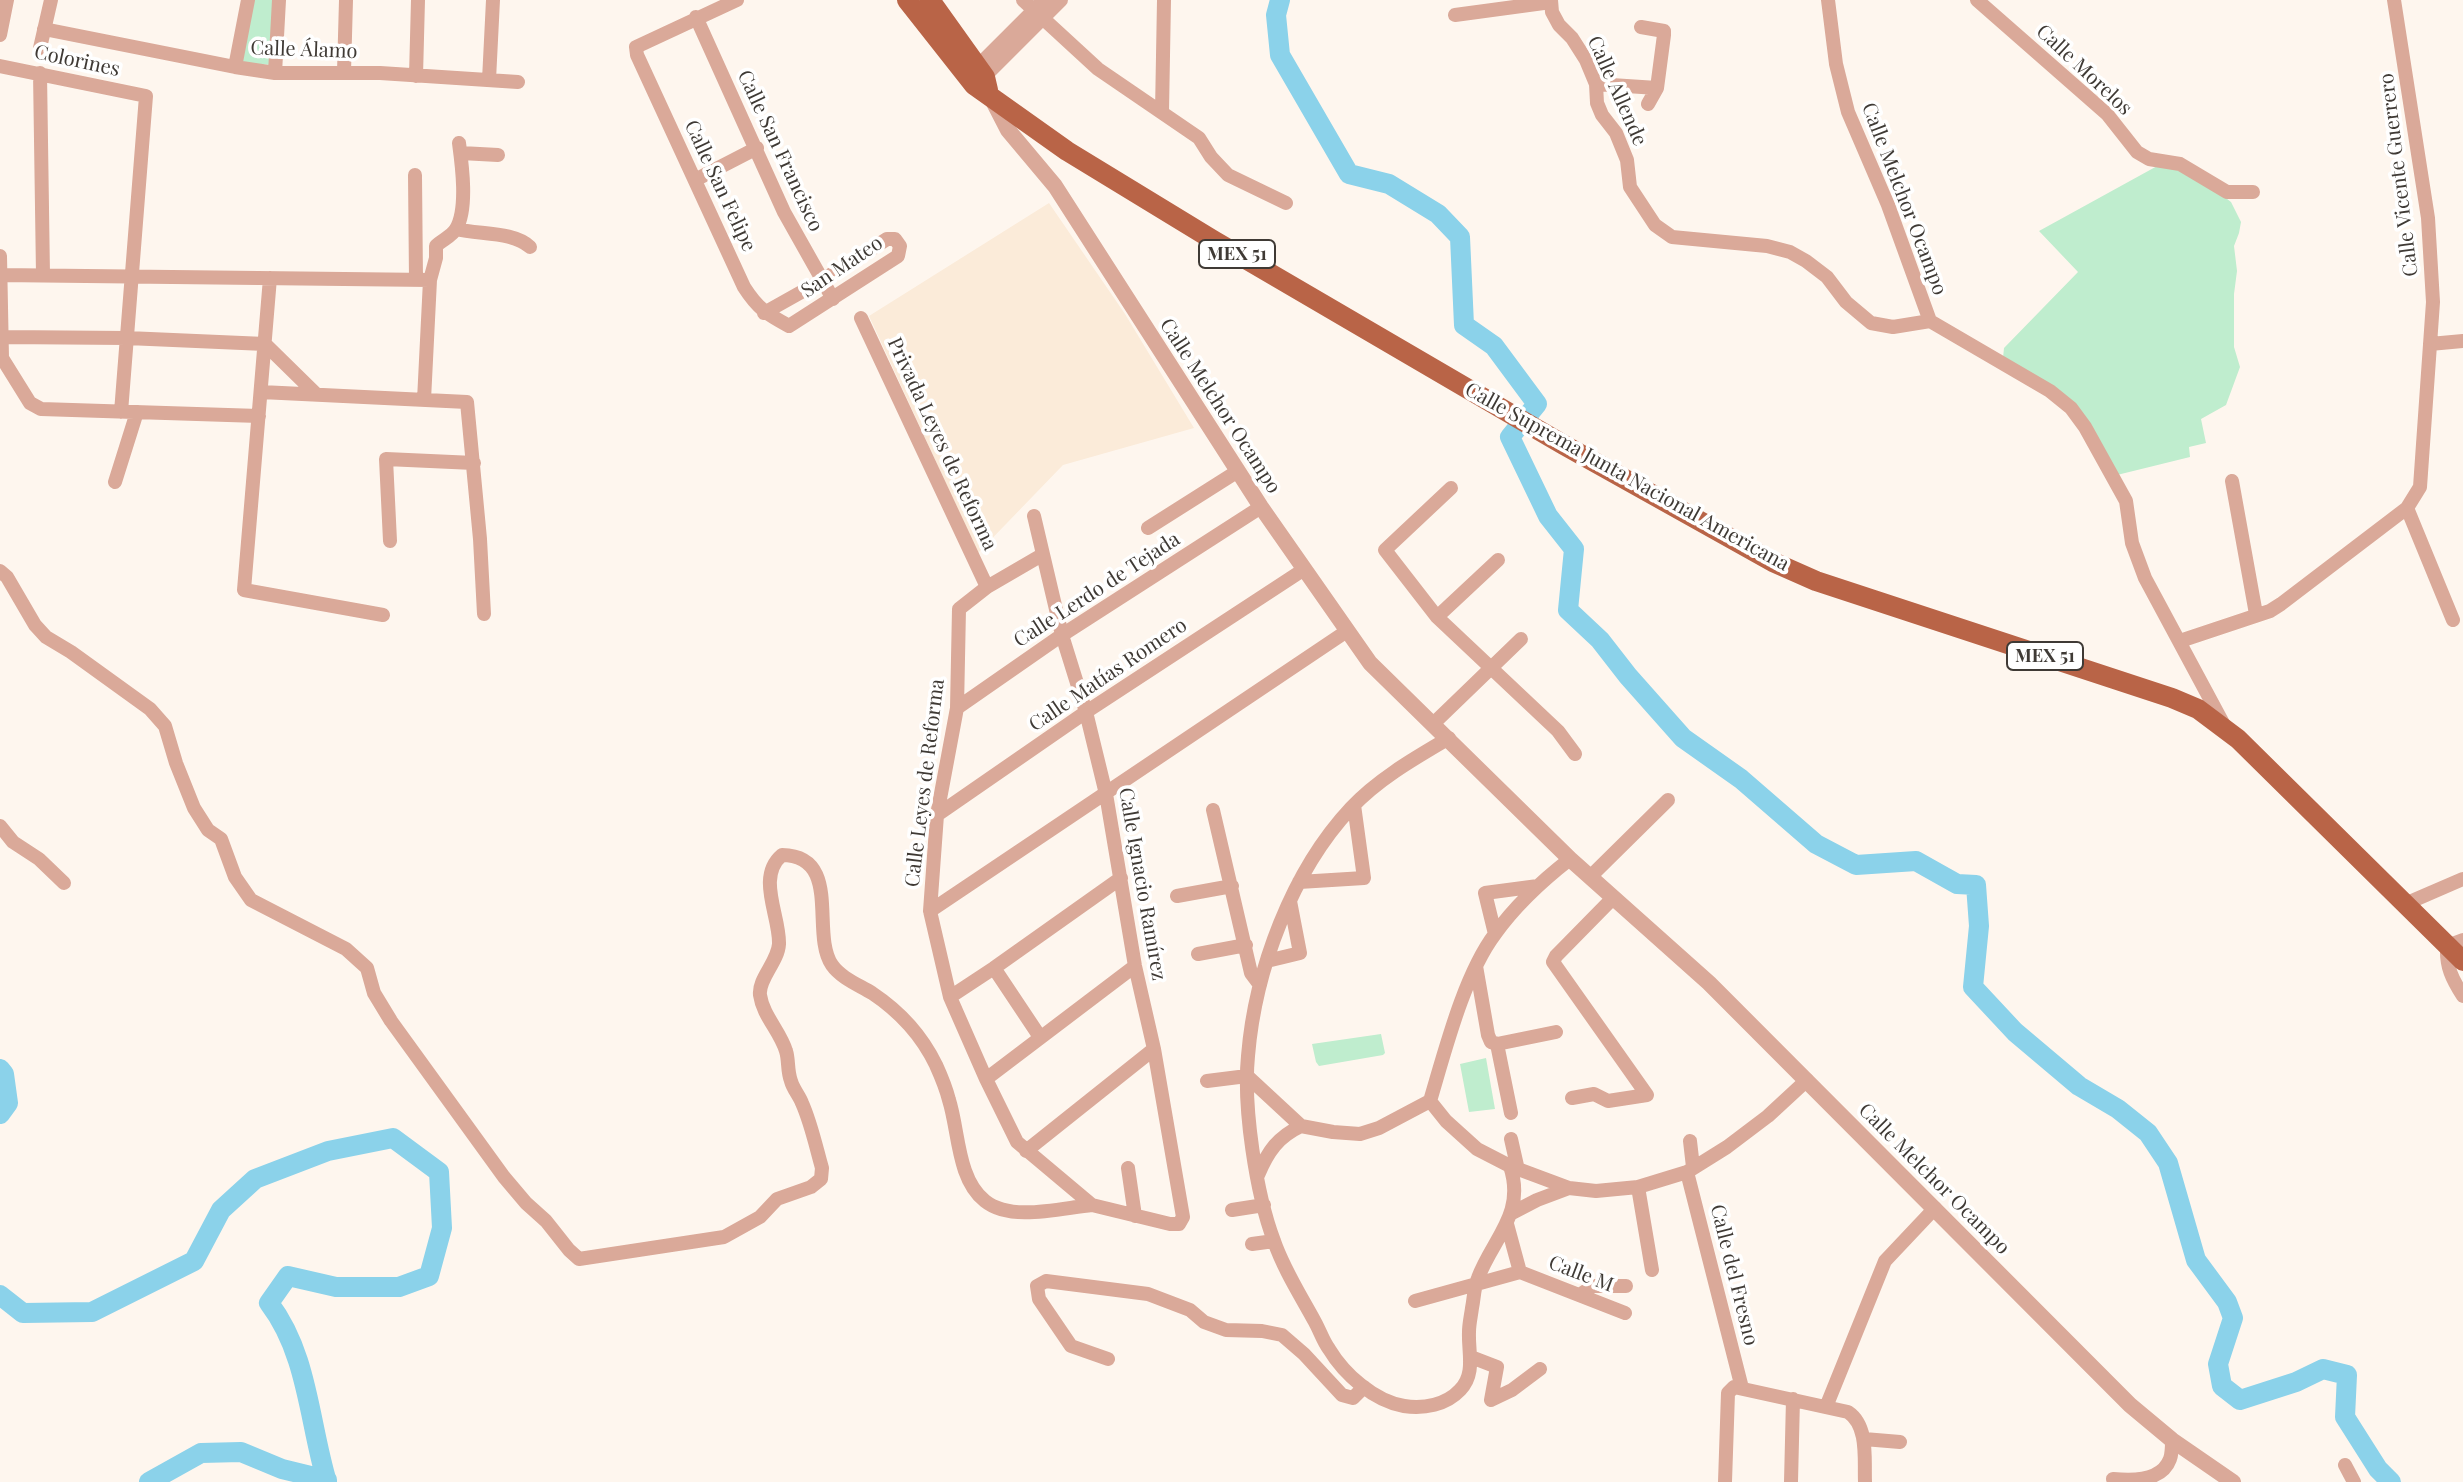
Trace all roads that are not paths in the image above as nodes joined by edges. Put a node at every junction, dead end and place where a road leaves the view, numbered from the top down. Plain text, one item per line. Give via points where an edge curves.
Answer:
1 (7, 0) edge
2 (51, 0) edge
3 (248, 0) edge
4 (279, 0) edge
5 (346, 0) edge
6 (418, 0) edge
7 (493, 0) edge
8 (737, 0) edge
9 (907, 0) edge
10 (930, 0) edge
11 (1061, 0) edge
12 (1164, 0) edge
13 (1828, 0) edge
14 (1977, 0) edge
15 (2394, 0) edge
16 (1551, 1) edge
17 (1036, 8) edge
18 (1455, 15) dead end
19 (696, 17) junction
20 (1641, 27) dead end
21 (44, 29) junction
22 (0, 35) edge
23 (40, 48) dead end
24 (0, 66) edge
25 (235, 67) junction
26 (344, 72) junction
27 (40, 73) junction
28 (275, 73) junction
29 (416, 76) junction
30 (489, 80) junction
31 (518, 82) dead end
32 (980, 83) junction
33 (1596, 84) junction
34 (1657, 88) junction
35 (1648, 104) dead end
36 (1162, 112) junction
37 (757, 148) junction
38 (498, 155) dead end
39 (415, 175) dead end
40 (695, 180) junction
41 (2253, 192) dead end
42 (1286, 203) dead end
43 (456, 229) junction
44 (530, 247) dead end
45 (0, 256) edge
46 (1, 275) edge
47 (43, 275) junction
48 (131, 276) junction
49 (270, 278) junction
50 (423, 280) junction
51 (821, 281) junction
52 (833, 299) junction
53 (764, 313) junction
54 (861, 318) dead end
55 (1930, 321) junction
56 (789, 326) joint
57 (3, 337) junction
58 (127, 338) junction
59 (2463, 341) edge
60 (265, 344) junction
61 (2430, 344) junction
62 (1, 358) edge
63 (261, 392) junction
64 (316, 394) junction
65 (424, 400) junction
66 (121, 412) junction
67 (137, 412) junction
68 (259, 416) junction
69 (474, 463) junction
70 (1238, 471) junction
71 (2232, 481) dead end
72 (115, 482) dead end
73 (1451, 488) dead end
74 (1261, 507) junction
75 (2407, 508) junction
76 (1034, 516) dead end
77 (1148, 528) dead end
78 (390, 541) dead end
79 (1042, 555) junction
80 (1498, 560) dead end
81 (1303, 570) junction
82 (0, 571) edge
83 (987, 587) junction
84 (484, 614) dead end
85 (2256, 614) junction
86 (383, 615) dead end
87 (1437, 617) junction
88 (2453, 620) dead end
89 (1347, 631) junction
90 (1062, 635) junction
91 (1521, 639) dead end
92 (2180, 641) junction
93 (1492, 668) junction
94 (957, 708) junction
95 (1086, 712) junction
96 (1433, 724) junction
97 (2225, 727) junction
98 (1449, 738) junction
99 (1575, 754) dead end
100 (1106, 794) junction
101 (1668, 800) dead end
102 (1354, 805) junction
103 (1213, 810) dead end
104 (937, 815) junction
105 (0, 826) edge
106 (1570, 859) junction
107 (1590, 877) junction
108 (1121, 878) junction
109 (2463, 879) edge
110 (1299, 882) junction
111 (64, 883) dead end
112 (1232, 886) junction
113 (1538, 886) junction
114 (1177, 896) dead end
115 (1613, 898) junction
116 (1290, 900) junction
117 (2405, 904) junction
118 (930, 911) junction
119 (1495, 934) junction
120 (2455, 943) edge
121 (1246, 945) junction
122 (1198, 954) dead end
123 (1267, 961) junction
124 (2463, 961) edge
125 (1135, 966) junction
126 (1476, 966) junction
127 (994, 968) junction
128 (1260, 985) junction
129 (2463, 996) edge
130 (950, 997) junction
131 (1556, 1032) dead end
132 (1040, 1037) junction
133 (1497, 1044) junction
134 (1154, 1049) junction
135 (1247, 1076) junction
136 (986, 1079) junction
137 (1807, 1080) junction
138 (1207, 1081) dead end
139 (1578, 1096) dead end
140 (1430, 1101) junction
141 (1511, 1113) dead end
142 (1301, 1126) junction
143 (1511, 1139) dead end
144 (1690, 1141) dead end
145 (1026, 1151) junction
146 (1128, 1168) dead end
147 (1514, 1168) junction
148 (1690, 1170) junction
149 (1257, 1175) junction
150 (1638, 1187) junction
151 (1569, 1188) junction
152 (1092, 1205) junction
153 (1264, 1205) junction
154 (1935, 1208) junction
155 (1232, 1210) dead end
156 (1135, 1216) junction
157 (1510, 1218) junction
158 (1179, 1224) joint
159 (1274, 1241) junction
160 (1252, 1244) dead end
161 (1652, 1270) dead end
162 (1520, 1272) junction
163 (1476, 1285) junction
164 (1626, 1286) dead end
165 (1581, 1294) junction
166 (1415, 1301) dead end
167 (1625, 1313) dead end
168 (1471, 1357) junction
169 (1108, 1359) dead end
170 (1540, 1369) dead end
171 (1364, 1387) junction
172 (1742, 1388) junction
173 (1793, 1399) junction
174 (1826, 1407) junction
175 (1864, 1439) junction
176 (2172, 1440) junction
177 (1900, 1442) dead end
178 (2345, 1465) dead end
179 (2215, 1475) edge
180 (2113, 1479) dead end
181 (1725, 1482) edge
182 (1791, 1482) edge
183 (1865, 1482) edge
184 (2233, 1482) edge
185 (2354, 1482) edge

1 - 22 street
2 - 21 street
3 - 25 street
4 - 28 street
5 - 26 street
6 - 29 street
7 - 30 street
8 - 19 street
9 - 32 main road, Calle Suprema Junta Nacional Americana / MEX 51
10 - 32 main road, Calle Suprema Junta Nacional Americana / MEX 51
11 - 17 street
12 - 36 street
13 - 55 street, Calle Melchor Ocampo via 1848,112
14 - 41 street, Calle Morelos via 2107,114 2137,152 2180,164 2227,192
15 - 61 street, Calle Vicente Guerrero via 2428,218
16 - 18 street
16 - 33 street, Calle Allende via 1559,25 1586,60
17 - 32 street
17 - 36 street via 1098,69
19 - 37 street, Calle San Francisco
19 - 40 street, Calle San Felipe via 636,47
20 - 34 street via 1664,31
21 - 23 street
21 - 25 street, Calle Álamo
24 - 27 street, Colorines
25 - 28 street, Calle Álamo
26 - 28 street, Calle Álamo
26 - 29 street, Calle Álamo
27 - 47 street
27 - 48 street, Colorines via 146,96
29 - 30 street, Calle Álamo
30 - 31 street, Calle Álamo
32 - 70 street, Calle Melchor Ocampo via 1008,130 1055,186
32 - 97 main road, Calle Suprema Junta Nacional Americana / MEX 51 via 1067,151 1213,240 1773,562 1816,581 2172,698
33 - 34 street
33 - 55 street, Calle Allende via 1597,103 1627,160 1630,187 1655,225 1672,237 1790,252 1827,277 1871,323 1893,327
34 - 35 street
36 - 42 street via 1199,138 1228,175
37 - 40 street
37 - 51 street, Calle San Francisco
38 - 43 street via 460,148 463,188
39 - 50 street
40 - 53 street, Calle San Felipe via 744,287
43 - 44 street via 505,236
43 - 50 street via 436,246 436,258
45 - 46 street
46 - 47 street
46 - 57 street
47 - 48 street
48 - 49 street
48 - 58 street
49 - 50 street
49 - 60 street
50 - 65 street
51 - 52 street, Calle San Francisco
51 - 52 street, San Mateo via 889,237 900,246 898,256
51 - 53 street
52 - 56 street, San Mateo
53 - 56 street, Calle San Felipe
54 - 83 street, Privada Leyes de Reforma
55 - 92 street, Calle Melchor Ocampo via 2071,408 2126,501 2132,543 2145,578
57 - 58 street
57 - 62 street
58 - 60 street
58 - 66 street
59 - 61 street
60 - 63 street
60 - 64 street
61 - 75 street, Calle Vicente Guerrero via 2422,474
62 - 66 street via 30,403 41,409
63 - 64 street
63 - 68 street
64 - 65 street
65 - 69 street via 467,402
66 - 67 street
67 - 68 street
67 - 72 street
68 - 86 street via 244,590
69 - 78 street via 386,459
69 - 84 street
70 - 74 street, Calle Melchor Ocampo
70 - 77 street
71 - 85 street
73 - 87 street via 1385,550
74 - 81 street, Calle Melchor Ocampo
74 - 90 street, Calle Lerdo de Tejada
75 - 85 street, Calle Vicente Guerrero via 2281,604
75 - 88 street
76 - 79 street, Calle Ignacio Ramírez
79 - 83 street
79 - 90 street, Calle Ignacio Ramírez
80 - 87 street
81 - 89 street, Calle Melchor Ocampo
81 - 95 street, Calle Matías Romero
82 - 152 street via 46,637 150,709 165,726 194,808 221,839 235,877 251,900 357,957 391,1021 465,1126 511,1186 579,1259 724,1237 760,1217 777,1199 821,1179 803,1104 790,1081 787,1052 760,997 779,945 769,892 775,861 782,855 801,858 813,868 832,966 915,1030 935,1063 967,1177 982,1199 1016,1213
83 - 94 street, Calle Leyes de Reforma via 959,609
85 - 92 street, Calle Vicente Guerrero
87 - 93 street
89 - 96 street, Calle Melchor Ocampo via 1370,663
89 - 100 street
90 - 94 street, Calle Lerdo de Tejada
90 - 95 street, Calle Ignacio Ramírez
91 - 93 street
92 - 97 street, Calle Melchor Ocampo
93 - 96 street
93 - 99 street
94 - 104 street, Calle Leyes de Reforma
95 - 100 street, Calle Ignacio Ramírez
95 - 104 street, Calle Matías Romero
96 - 98 street, Calle Melchor Ocampo
97 - 117 main road, Calle Suprema Junta Nacional Americana / MEX 51
98 - 102 street
98 - 106 street, Calle Melchor Ocampo
100 - 108 street, Calle Ignacio Ramírez
100 - 118 street
101 - 107 street
102 - 110 street
102 - 110 street via 1364,878
103 - 112 street
104 - 118 street, Calle Leyes de Reforma
105 - 111 street
106 - 107 street, Calle Melchor Ocampo
106 - 113 street
107 - 115 street, Calle Melchor Ocampo
108 - 125 street, Calle Ignacio Ramírez
108 - 127 street
109 - 117 street
110 - 116 street
112 - 114 street
112 - 121 street
113 - 119 street
113 - 119 street via 1485,893
115 - 137 street, Calle Melchor Ocampo
115 - 139 street via 1553,962 1647,1095 1608,1101 1594,1094
116 - 123 street
116 - 123 street via 1300,953
117 - 120 main road, Calle Suprema Junta Nacional Americana / MEX 51
118 - 130 street, Calle Leyes de Reforma
119 - 126 street
120 - 124 main road, Calle Suprema Junta Nacional Americana / MEX 51
120 - 129 street via 2448,972
121 - 122 street
121 - 128 street via 1251,973
123 - 128 street
125 - 132 street
125 - 134 street, Calle Ignacio Ramírez
126 - 133 street via 1488,1035
126 - 140 street
127 - 130 street
127 - 132 street
128 - 135 street
130 - 136 street, Calle Leyes de Reforma
131 - 133 street
132 - 136 street
133 - 141 street
134 - 145 street
134 - 158 street, Calle Ignacio Ramírez via 1183,1217
135 - 138 street
135 - 142 street
135 - 149 street
136 - 145 street, Calle Leyes de Reforma
137 - 148 street via 1768,1116
137 - 154 street, Calle Melchor Ocampo
140 - 142 street via 1360,1134
140 - 147 street via 1477,1149
142 - 149 street via 1267,1152
143 - 147 street
144 - 148 street, Calle del Fresno
145 - 152 street, Calle Leyes de Reforma
146 - 156 street
147 - 151 street
147 - 157 street
148 - 150 street
148 - 172 street, Calle del Fresno
149 - 153 street
150 - 151 street
150 - 161 street
151 - 157 street
152 - 156 street, Calle Leyes de Reforma
153 - 155 street
153 - 159 street
154 - 174 street via 1885,1261
154 - 176 street, Calle Melchor Ocampo via 2130,1405
156 - 158 street, Calle Leyes de Reforma
157 - 162 street
157 - 163 street
159 - 160 street
159 - 171 street via 1329,1349
162 - 163 street, Calle M
162 - 165 street, Calle M
163 - 166 street, Calle M
163 - 168 street via 1468,1333
164 - 165 street via 1593,1286
165 - 167 street, Calle M
168 - 170 street via 1497,1367 1491,1400
168 - 171 street via 1459,1391 1431,1406 1397,1405
169 - 171 street via 1071,1346 1039,1299 1037,1286 1046,1281 1148,1294 1226,1330 1282,1335 1342,1395 1353,1398
172 - 173 street
172 - 181 street via 1728,1393
173 - 174 street
173 - 182 street
174 - 175 street via 1856,1417
175 - 177 street
175 - 183 street
176 - 179 street, Calle Melchor Ocampo
176 - 180 street via 2170,1459 2157,1473 2130,1481
178 - 185 street
179 - 184 street, Calle Melchor Ocampo

